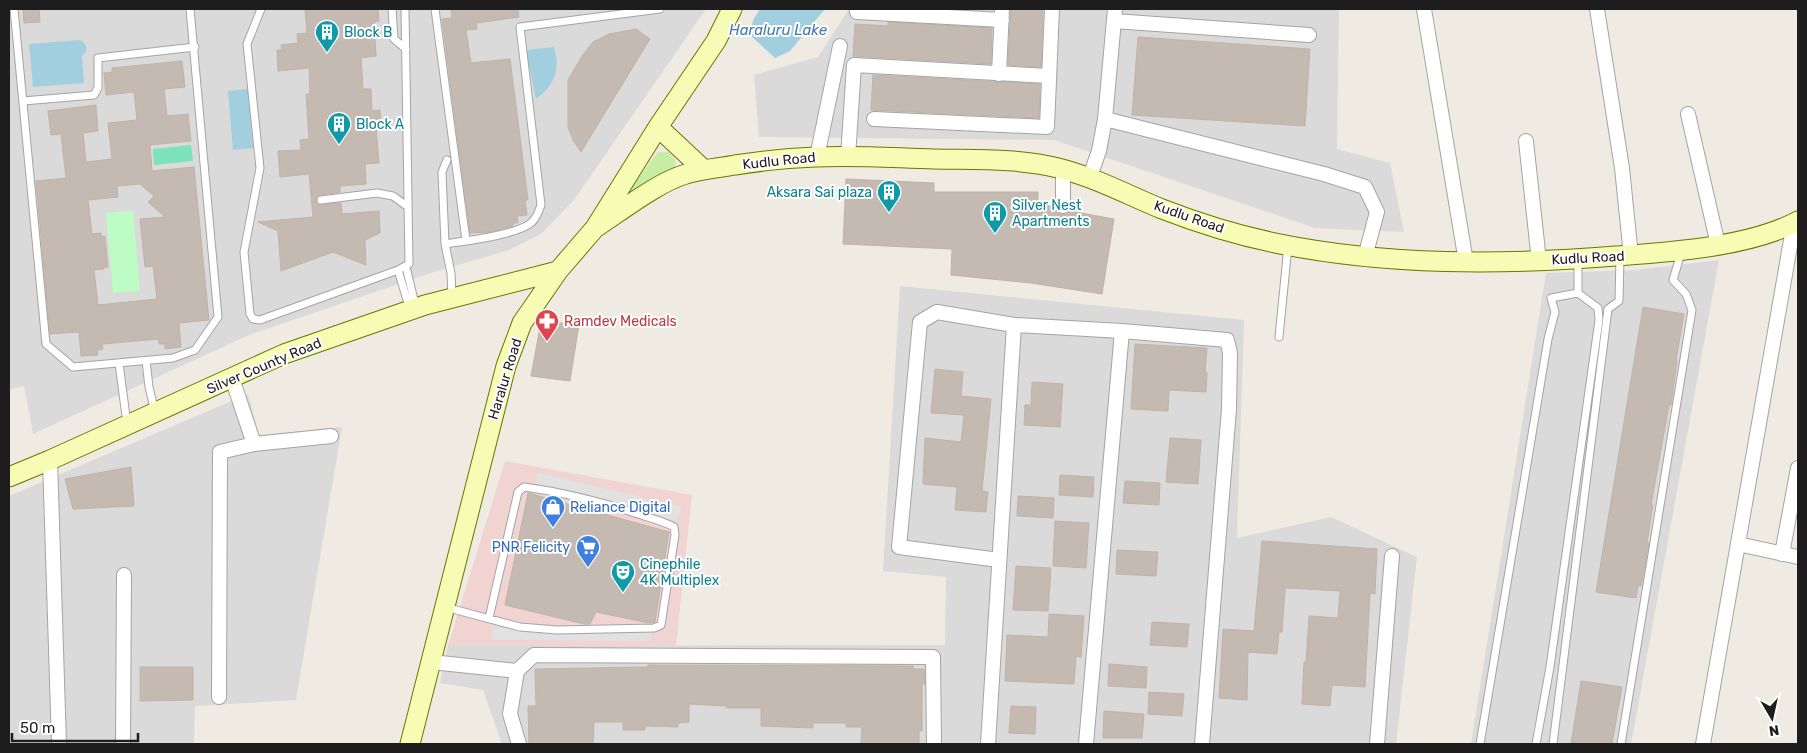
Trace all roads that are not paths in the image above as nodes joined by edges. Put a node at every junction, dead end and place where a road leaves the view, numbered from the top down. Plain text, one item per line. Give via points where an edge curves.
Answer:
1 (14, 9) edge
2 (190, 9) edge
3 (261, 9) edge
4 (392, 9) edge
5 (405, 9) edge
6 (435, 9) edge
7 (660, 9) edge
8 (732, 9) edge
9 (1052, 9) edge
10 (1424, 9) edge
11 (1597, 9) edge
12 (858, 12) dead end
13 (1002, 14) edge
14 (1114, 15) edge
15 (1309, 35) dead end
16 (840, 46) dead end
17 (195, 47) junction
18 (406, 50) junction
19 (999, 74) junction
20 (1049, 76) junction
21 (23, 101) junction
22 (1688, 114) dead end
23 (874, 119) dead end
24 (1105, 119) junction
25 (658, 127) junction
26 (1526, 141) dead end
27 (817, 156) junction
28 (848, 157) junction
29 (447, 160) dead end
30 (704, 170) junction
31 (1063, 170) junction
32 (1089, 179) junction
33 (321, 200) dead end
34 (1063, 206) dead end
35 (408, 207) junction
36 (1796, 222) edge
37 (595, 228) junction
38 (466, 240) junction
39 (445, 244) junction
40 (1718, 245) junction
41 (1288, 246) junction
42 (1682, 250) junction
43 (1365, 256) junction
44 (1626, 256) junction
45 (1578, 260) junction
46 (1539, 261) junction
47 (1466, 262) junction
48 (402, 268) junction
49 (558, 271) junction
50 (1578, 293) junction
51 (452, 298) junction
52 (413, 309) junction
53 (1014, 325) junction
54 (1122, 331) junction
55 (1279, 337) dead end
56 (146, 361) junction
57 (119, 363) junction
58 (232, 378) junction
59 (155, 412) junction
60 (128, 424) junction
61 (331, 436) dead end
62 (254, 444) junction
63 (50, 460) junction
64 (1798, 468) edge
65 (9, 477) edge
66 (1738, 544) junction
67 (1782, 554) junction
68 (1392, 556) dead end
69 (1798, 557) edge
70 (999, 560) junction
71 (124, 574) dead end
72 (445, 607) junction
73 (489, 618) junction
74 (431, 662) junction
75 (517, 671) junction
76 (219, 697) dead end
77 (60, 744) edge
78 (123, 744) edge
79 (410, 744) edge
80 (519, 744) edge
81 (934, 744) edge
82 (988, 744) edge
83 (1086, 744) edge
84 (1202, 744) edge
85 (1377, 744) edge
86 (1480, 744) edge
87 (1536, 744) edge
88 (1553, 744) edge
89 (1621, 744) edge
90 (1703, 744) edge

1 - 21 lane
2 - 17 lane
3 - 48 lane via 247,44 260,168 244,252 253,320
4 - 18 lane via 394,39
5 - 18 lane
6 - 38 lane
7 - 38 lane via 520,27 541,205 532,222 519,230
8 - 25 street, Haralur Road via 716,41
9 - 20 street
10 - 47 street
11 - 44 street via 1622,168
12 - 13 street
13 - 19 street
14 - 15 street
14 - 24 street
16 - 27 street
17 - 21 lane via 98,58 98,88 94,95
17 - 56 lane via 218,317 195,350 173,358
18 - 35 lane
19 - 20 street
19 - 28 street via 854,65
20 - 23 street via 1047,127
21 - 57 lane via 46,344 72,367
22 - 40 street
24 - 32 street via 1099,152
24 - 43 street via 1324,174 1365,188 1377,212
25 - 30 street
25 - 37 street, Haralur Road
26 - 46 street
27 - 28 street, Kudlu Road
27 - 30 street, Kudlu Road
28 - 31 street, Kudlu Road via 995,160
29 - 39 lane via 442,172
30 - 37 street, Kudlu Road via 668,181
31 - 32 street, Kudlu Road
31 - 34 street
32 - 41 street, Kudlu Road via 1224,230
33 - 35 lane via 378,193 393,196
35 - 48 lane via 409,264
36 - 40 street, Kudlu Road via 1765,234
36 - 66 street
37 - 49 street, Haralur Road
38 - 39 lane
39 - 51 lane
40 - 42 street, Kudlu Road
41 - 43 street, Kudlu Road
41 - 55 lane
42 - 44 street, Kudlu Road
42 - 89 lane via 1673,280 1686,294 1692,310
43 - 47 street, Kudlu Road
44 - 45 street, Kudlu Road
44 - 88 lane via 1620,277 1619,301 1608,309
45 - 46 street, Kudlu Road
45 - 50 lane
46 - 47 street, Kudlu Road
48 - 52 lane
49 - 51 street, Silver County Road
49 - 72 street, Haralur Road via 522,323 506,366
50 - 86 lane via 1552,298 1555,312
50 - 87 lane via 1598,308 1598,320 1550,666
51 - 52 street, Silver County Road
52 - 58 street, Silver County Road via 284,354
53 - 54 street
53 - 70 street
53 - 70 street via 937,312 920,322 899,547
54 - 83 street
54 - 84 street via 1226,340 1230,353
56 - 57 lane
56 - 59 lane
57 - 60 lane
58 - 59 street, Silver County Road
58 - 62 street
59 - 60 street, Silver County Road
60 - 63 street, Silver County Road
61 - 62 street
62 - 76 street via 220,452
63 - 65 street, Silver County Road
63 - 77 street
64 - 67 street
66 - 67 street
66 - 90 street
67 - 69 street
68 - 85 street
70 - 82 street
71 - 78 street
72 - 73 lane
72 - 74 street, Haralur Road
73 - 73 lane via 520,627 557,630 654,628 661,625 674,527 616,507 524,487 518,492
74 - 75 street
74 - 79 street, Haralur Road
75 - 80 street via 510,714
75 - 81 street via 534,655 933,657

